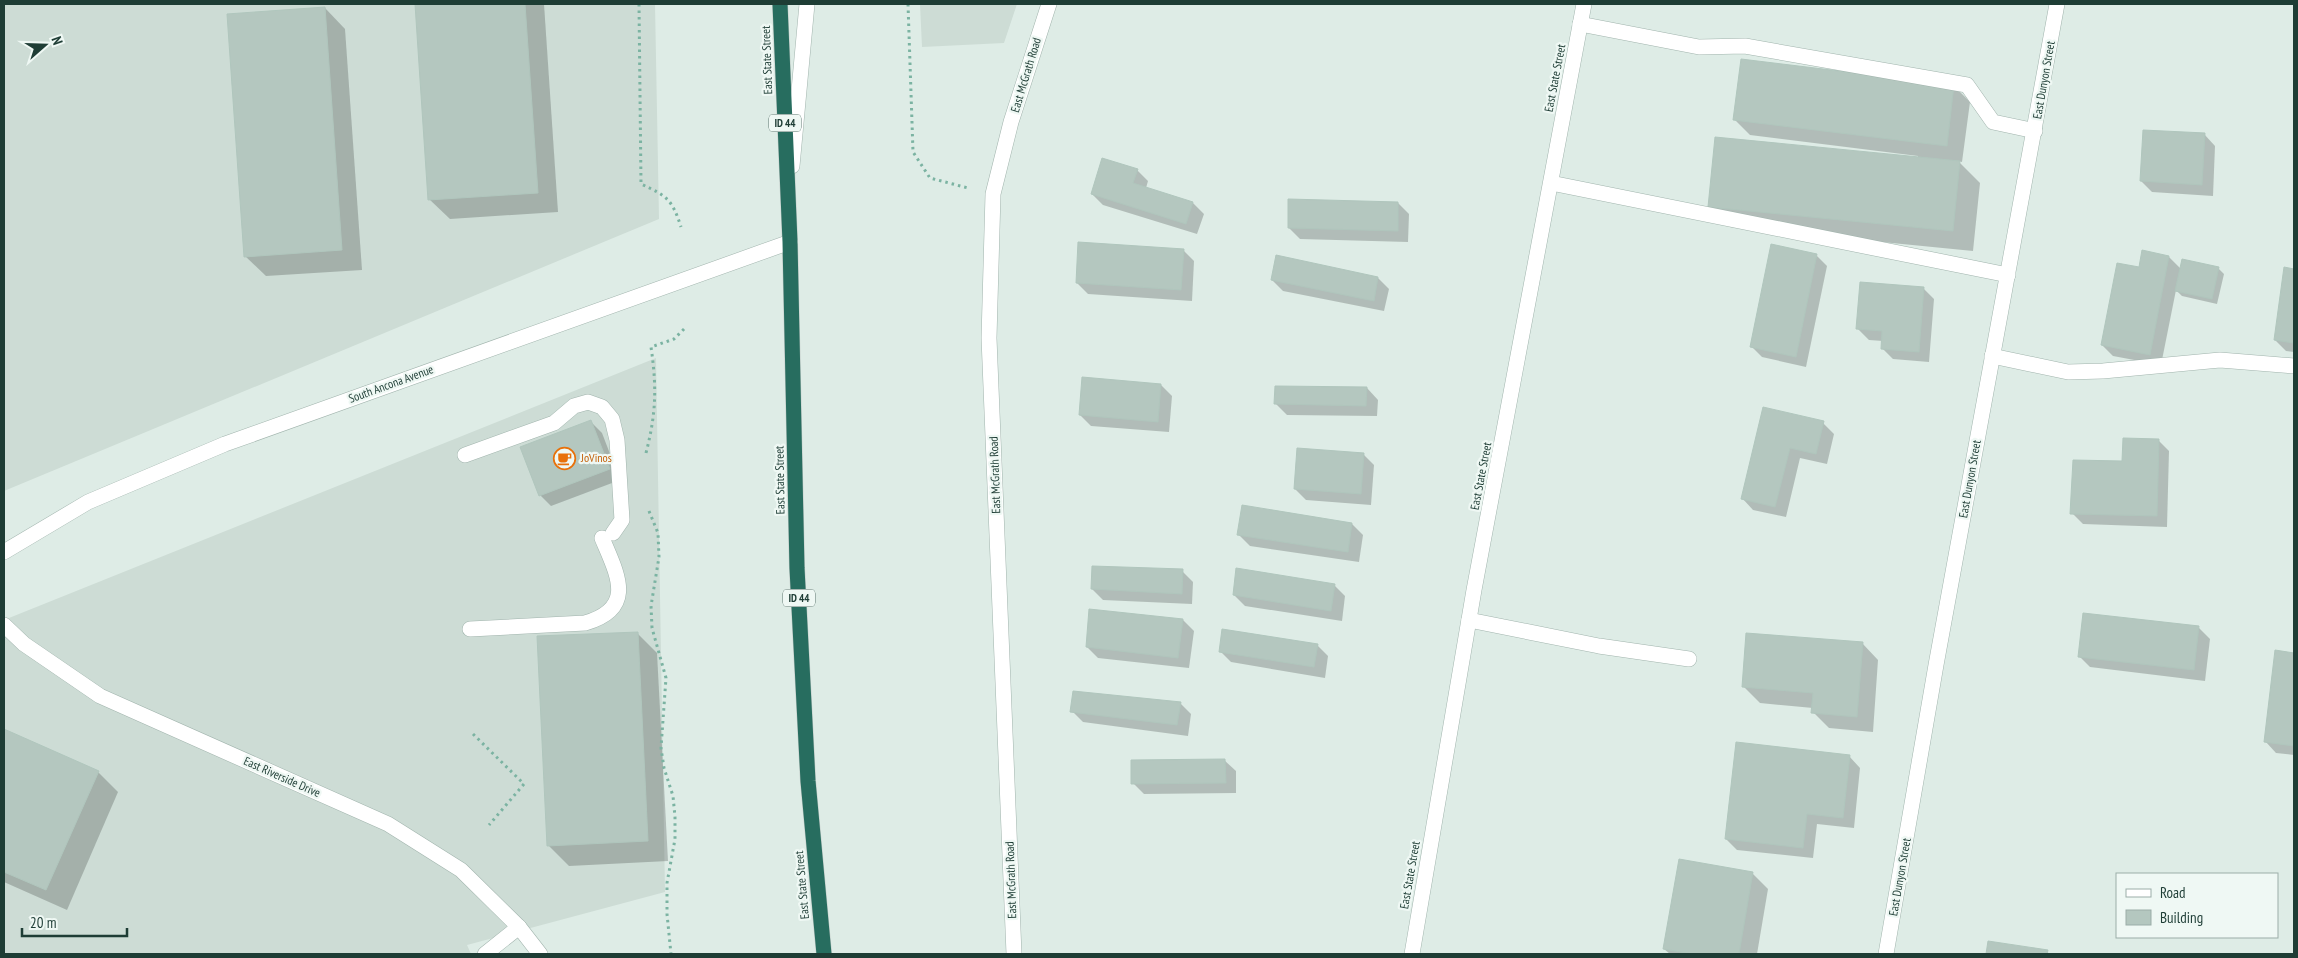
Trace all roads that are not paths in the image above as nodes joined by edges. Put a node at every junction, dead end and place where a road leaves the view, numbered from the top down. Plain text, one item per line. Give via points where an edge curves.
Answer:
1 (780, 4) edge
2 (808, 4) edge
3 (1049, 4) edge
4 (1584, 4) edge
5 (2058, 4) edge
6 (1580, 24) junction
7 (2035, 131) junction
8 (1551, 183) junction
9 (788, 203) junction
10 (790, 242) junction
11 (2008, 275) junction
12 (1992, 356) junction
13 (2294, 366) edge
14 (465, 455) dead end
15 (4, 552) edge
16 (1469, 620) junction
17 (4, 625) edge
18 (470, 628) dead end
19 (1689, 659) dead end
20 (519, 927) junction
21 (485, 954) edge
22 (540, 954) edge
23 (824, 954) edge
24 (1014, 954) edge
25 (1412, 954) edge
26 (1886, 954) edge

1 - 9 highway, East State Street / ID 44
2 - 9 street
3 - 24 street, East McGrath Road via 992,194 989,338
4 - 6 street, East State Street
5 - 7 street, East Dunyon Street
6 - 7 street via 1699,48 1746,46 1967,85 1993,122
6 - 8 street, East State Street
7 - 11 street, East Dunyon Street
8 - 11 street
8 - 16 street, East State Street
9 - 10 highway, East State Street / ID 44
10 - 15 street, South Ancona Avenue via 225,444 88,502
10 - 23 highway, East State Street / ID 44 via 797,568 808,782
11 - 12 street, East Dunyon Street
12 - 13 street via 2068,372 2220,360
12 - 26 street, East Dunyon Street
14 - 18 street via 554,423 574,406 588,402 602,406 612,419 617,440 622,520 607,536 620,584 619,599 610,612 586,623
16 - 19 street via 1598,646
16 - 25 street, East State Street
17 - 20 street, East Riverside Drive via 24,644 100,696 388,824 461,870
20 - 21 street
20 - 22 street, East Riverside Drive

